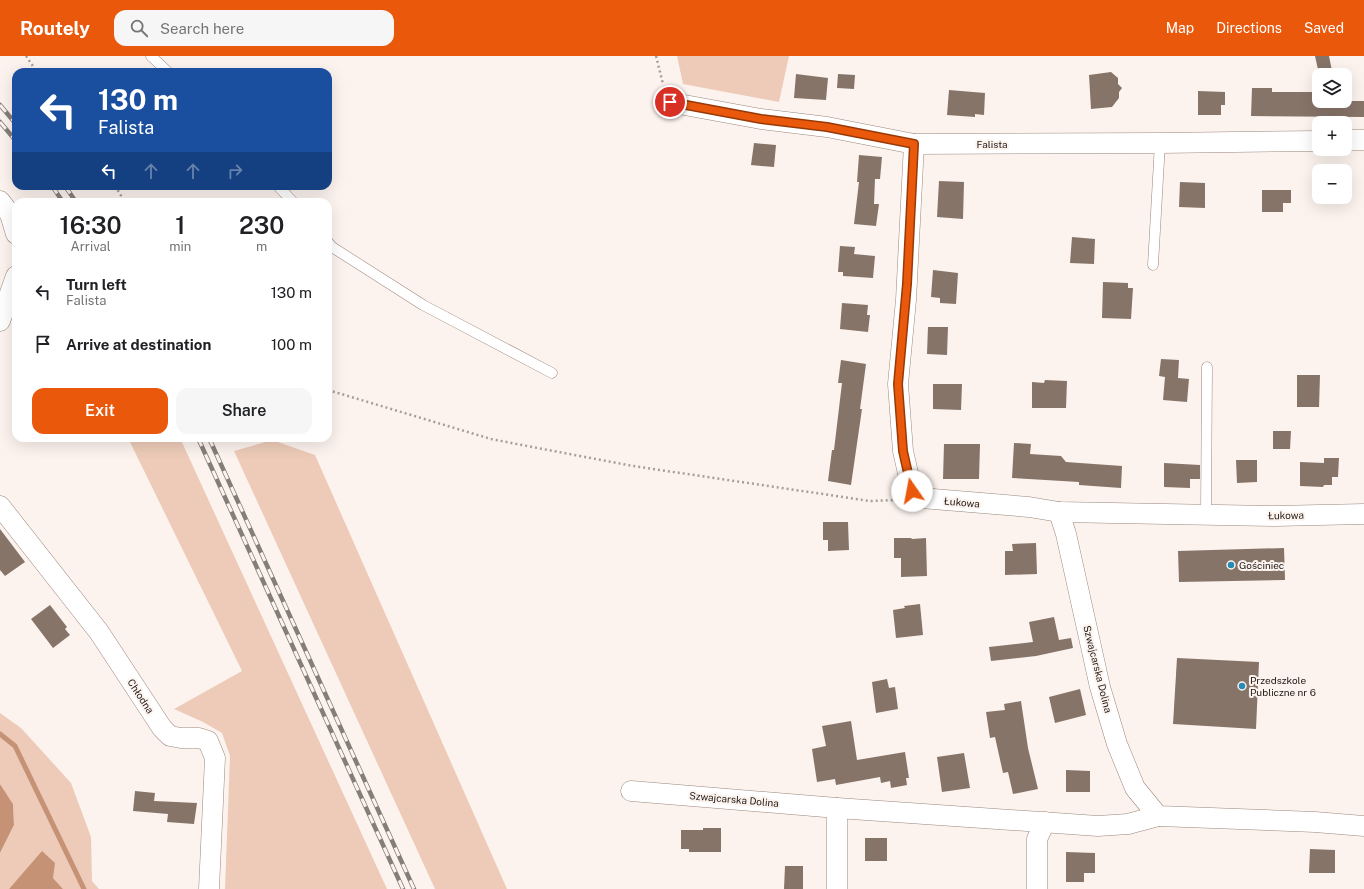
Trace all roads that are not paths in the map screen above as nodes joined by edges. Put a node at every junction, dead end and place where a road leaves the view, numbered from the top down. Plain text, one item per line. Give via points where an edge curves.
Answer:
1 (151, 56) edge
2 (164, 68) edge
3 (668, 102) road end
4 (1312, 140) edge
5 (1352, 140) edge
6 (1364, 140) edge
7 (1160, 143) junction
8 (914, 144) junction
9 (282, 190) edge
10 (289, 198) edge
11 (0, 201) edge
12 (12, 221) edge
13 (332, 247) edge
14 (1154, 265) dead end
15 (12, 287) edge
16 (0, 321) edge
17 (1206, 367) dead end
18 (552, 372) dead end
19 (0, 506) edge
20 (1059, 512) junction
21 (1206, 514) junction
22 (1364, 514) edge
23 (631, 791) dead end
24 (837, 808) junction
25 (1158, 816) junction
26 (1045, 822) junction
27 (1364, 826) edge
28 (209, 889) edge
29 (837, 889) edge
30 (1037, 889) edge

1 - 2 lane
3 - 8 street, Falista via 761,119 827,127
4 - 7 street, Falista
5 - 6 street
7 - 8 street, Falista
7 - 14 lane
8 - 20 street, Łukowa via 907,284 898,384 905,458 912,491 921,498
9 - 10 lane
11 - 12 street
13 - 18 lane via 423,305
15 - 16 street
17 - 21 lane
19 - 28 street, Chłodna via 99,632 162,728 170,736 208,741 215,758
20 - 21 street, Łukowa
20 - 25 street, Szwajcarska Dolina via 1100,687 1117,744 1135,788
21 - 22 street, Łukowa
23 - 24 street, Szwajcarska Dolina
24 - 26 street, Szwajcarska Dolina
24 - 29 street
25 - 26 street, Szwajcarska Dolina via 1128,824 1098,826
25 - 27 street, Szwajcarska Dolina
26 - 30 street via 1037,839

